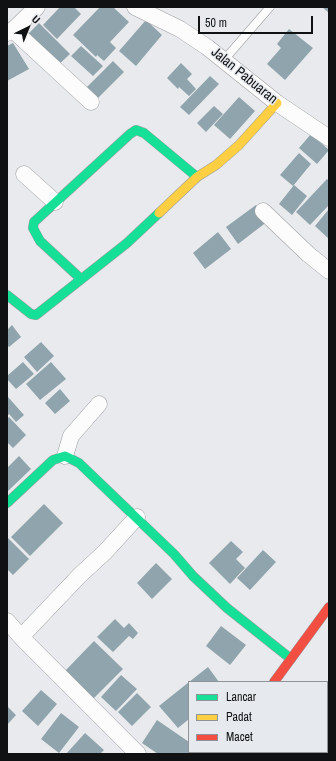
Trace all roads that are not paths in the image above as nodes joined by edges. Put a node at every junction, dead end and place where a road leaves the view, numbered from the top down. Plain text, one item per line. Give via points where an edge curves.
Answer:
1 (38, 7) edge
2 (135, 7) edge
3 (270, 7) edge
4 (156, 11) edge
5 (10, 32) edge
6 (224, 60) junction
7 (91, 102) dead end
8 (277, 103) junction
9 (329, 138) edge
10 (24, 174) dead end
11 (197, 177) junction
12 (54, 202) junction
13 (263, 211) dead end
14 (329, 271) edge
15 (81, 279) junction
16 (7, 295) edge
17 (99, 404) dead end
18 (65, 456) junction
19 (7, 503) edge
20 (137, 517) junction
21 (329, 607) edge
22 (7, 621) edge
23 (21, 637) junction
24 (291, 659) junction
25 (275, 681) edge
26 (138, 754) edge

1 - 5 street
2 - 4 street, Jalan Pabuaran
3 - 6 lane
4 - 6 street, Jalan Pabuaran
5 - 7 street
6 - 8 street, Jalan Pabuaran
8 - 9 street, Jalan Pabuaran
8 - 11 street via 239,145
10 - 12 street
11 - 12 street via 144,132 136,130
11 - 15 street via 126,243
12 - 15 street via 34,222 33,228 40,241
13 - 14 street
15 - 16 street via 36,315 23,309
17 - 18 street via 71,436
18 - 19 street via 53,460
18 - 20 street via 79,463
20 - 23 street
20 - 24 street via 193,576
21 - 24 street
22 - 23 street
23 - 26 street
24 - 25 street

